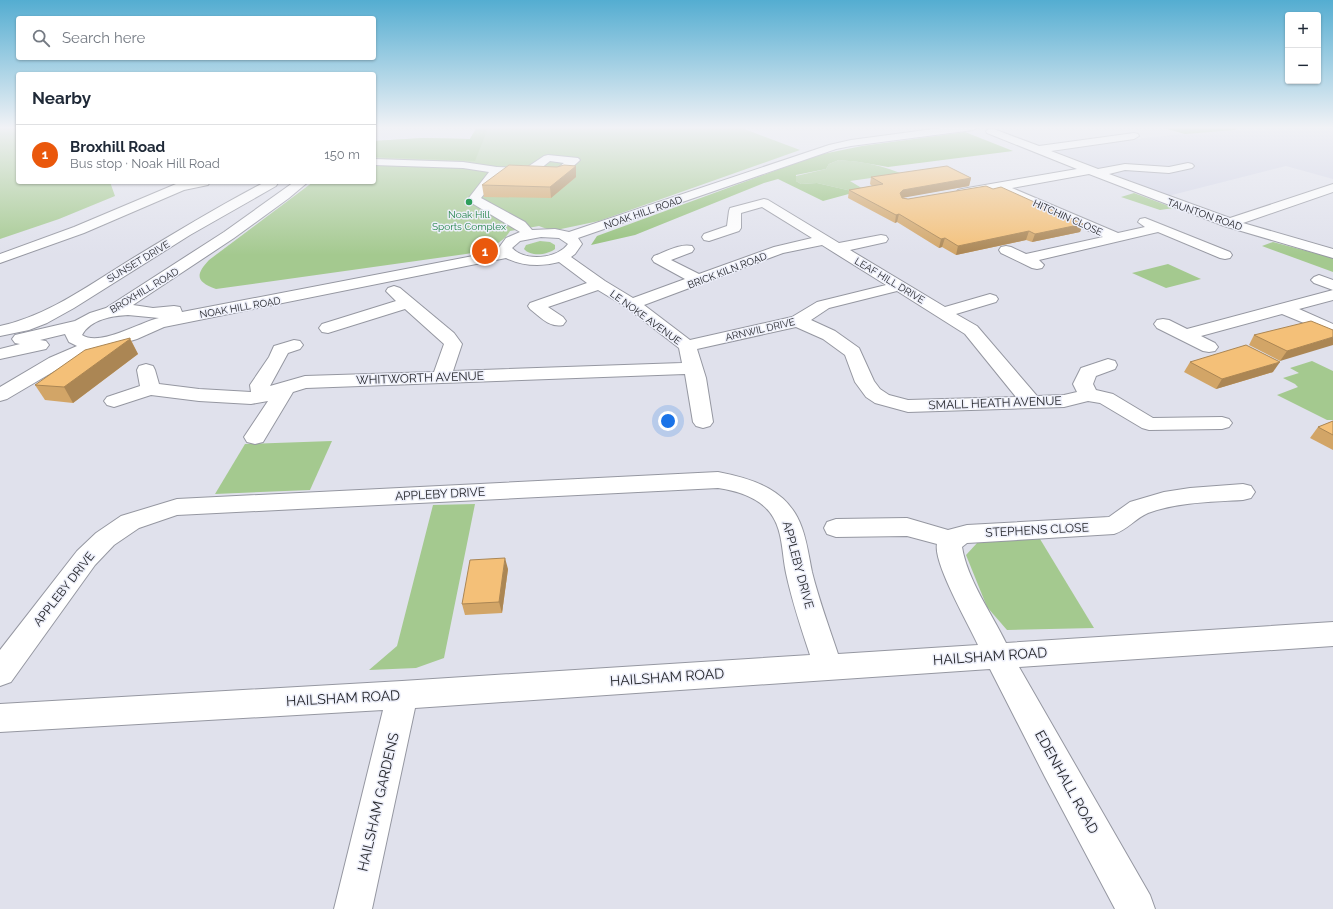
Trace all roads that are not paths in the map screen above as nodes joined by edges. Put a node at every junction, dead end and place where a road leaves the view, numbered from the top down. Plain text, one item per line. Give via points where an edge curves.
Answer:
1 (493, 169) edge
2 (766, 169) edge
3 (1089, 169) edge
4 (1106, 169) edge
5 (1161, 169) edge
6 (1172, 169) edge
7 (497, 170) junction
8 (530, 171) edge
9 (1093, 171) junction
10 (195, 184) edge
11 (270, 184) edge
12 (300, 184) edge
13 (998, 186) junction
14 (1333, 188) edge
15 (952, 194) edge
16 (1306, 197) junction
17 (786, 199) dead end
18 (764, 203) junction
19 (1326, 203) dead end
20 (1140, 220) dead end
21 (1229, 223) junction
22 (1158, 228) junction
23 (528, 234) junction
24 (568, 236) junction
25 (709, 237) dead end
26 (1115, 237) junction
27 (881, 239) dead end
28 (830, 244) junction
29 (688, 249) dead end
30 (1006, 250) dead end
31 (507, 254) junction
32 (1333, 254) edge
33 (1225, 255) dead end
34 (562, 257) junction
35 (0, 259) edge
36 (1025, 259) junction
37 (185, 265) junction
38 (1042, 268) dead end
39 (699, 280) junction
40 (599, 284) junction
41 (900, 286) junction
42 (340, 287) junction
43 (394, 291) dead end
44 (1333, 295) edge
45 (990, 299) dead end
46 (408, 303) junction
47 (632, 304) junction
48 (1284, 309) junction
49 (145, 312) junction
50 (944, 312) junction
51 (102, 315) junction
52 (557, 321) dead end
53 (798, 321) junction
54 (1163, 324) dead end
55 (328, 328) dead end
56 (141, 330) junction
57 (1333, 330) edge
58 (0, 331) edge
59 (77, 334) junction
60 (1186, 335) junction
61 (106, 342) junction
62 (0, 344) edge
63 (294, 345) dead end
64 (687, 346) junction
65 (1210, 347) dead end
66 (0, 354) edge
67 (1108, 365) dead end
68 (693, 368) junction
69 (442, 376) junction
70 (0, 382) edge
71 (286, 387) junction
72 (1088, 394) junction
73 (0, 395) edge
74 (262, 396) junction
75 (114, 401) dead end
76 (1031, 401) junction
77 (703, 422) dead end
78 (1222, 423) dead end
79 (255, 437) dead end
80 (1243, 492) dead end
81 (836, 528) dead end
82 (953, 540) junction
83 (1333, 634) edge
84 (998, 656) junction
85 (828, 667) junction
86 (0, 673) edge
87 (402, 694) junction
88 (0, 718) edge
89 (353, 909) edge
90 (1136, 909) edge

1 - 7 street
2 - 24 street, NOAK HILL ROAD
3 - 9 street, TAUNTON ROAD
4 - 9 street
5 - 6 street
7 - 8 street
7 - 23 street via 474,199 525,229
9 - 13 street
9 - 21 street, TAUNTON ROAD
10 - 35 street via 174,189 79,230
11 - 58 street, SUNSET DRIVE via 191,228 68,305 23,326
12 - 37 street, BROXHILL ROAD
13 - 15 street
13 - 26 street, HITCHIN CLOSE
14 - 16 street
16 - 19 street
16 - 21 street
17 - 18 street
18 - 25 street via 735,211 734,228
18 - 28 street, LEAF HILL DRIVE
20 - 22 street
21 - 32 street, TAUNTON ROAD
22 - 26 street, HITCHIN CLOSE
22 - 33 street
23 - 24 street, NOAK HILL ROAD via 552,233
23 - 31 street, NOAK HILL ROAD via 513,239 506,245
24 - 34 street via 575,244 573,250
26 - 36 street, HITCHIN CLOSE
27 - 28 street, LEAF HILL DRIVE
28 - 39 street, BRICK KILN ROAD via 779,250
28 - 41 street, LEAF HILL DRIVE
29 - 39 street via 659,260
30 - 36 street
31 - 34 street, NOAK HILL ROAD via 535,261
31 - 42 street, NOAK HILL ROAD
34 - 40 street, LE NOKE AVENUE
36 - 38 street
37 - 49 street, BROXHILL ROAD via 147,300
37 - 51 street, BROXHILL ROAD
39 - 47 street, BRICK KILN ROAD
40 - 47 street, LE NOKE AVENUE
40 - 52 street via 536,306
41 - 50 street, LEAF HILL DRIVE
41 - 53 street, ARNWIL DRIVE via 824,305
42 - 49 street, NOAK HILL ROAD via 167,312
42 - 56 street, NOAK HILL ROAD via 182,317
43 - 46 street
44 - 48 street
45 - 50 street
46 - 55 street
46 - 69 street via 453,344
47 - 64 street, LE NOKE AVENUE
48 - 57 street
48 - 60 street
49 - 51 street, NOAK HILL ROAD via 128,310
49 - 56 street via 151,316 151,320
50 - 76 street, LEAF HILL DRIVE via 971,330
51 - 59 street, NOAK HILL ROAD
53 - 64 street, ARNWIL DRIVE
53 - 76 street, SMALL HEATH AVENUE via 829,336 853,352 865,382 873,394 882,398 908,406
54 - 60 street
56 - 61 street, NOAK HILL ROAD
59 - 61 street, NOAK HILL ROAD via 82,342
59 - 62 street
59 - 66 street
59 - 70 street
60 - 65 street
61 - 73 street, NOAK HILL ROAD via 56,362
63 - 74 street via 280,350 260,384
64 - 68 street, LE NOKE AVENUE
67 - 72 street via 1088,372 1083,384
68 - 69 street, WHITWORTH AVENUE
68 - 77 street, LE NOKE AVENUE
69 - 71 street, WHITWORTH AVENUE via 305,382
71 - 74 street, WHITWORTH AVENUE
71 - 79 street
72 - 76 street, SMALL HEATH AVENUE via 1064,401
72 - 78 street via 1106,398 1149,424
74 - 75 street, WHITWORTH AVENUE via 251,398 199,395 148,380
80 - 82 street, STEPHENS CLOSE via 1164,500 1138,508 1114,525 966,534
81 - 82 street via 907,527
82 - 84 street via 948,546 949,552
83 - 84 street, HAILSHAM ROAD
84 - 85 street, HAILSHAM ROAD
84 - 90 street, EDENHALL ROAD
85 - 86 street, APPLEBY DRIVE via 801,580 788,522 783,513 772,500 751,488 736,482 718,480 177,507 130,522 106,539 86,558
85 - 87 street, HAILSHAM ROAD
87 - 88 street, HAILSHAM ROAD
87 - 89 street, HAILSHAM GARDENS

